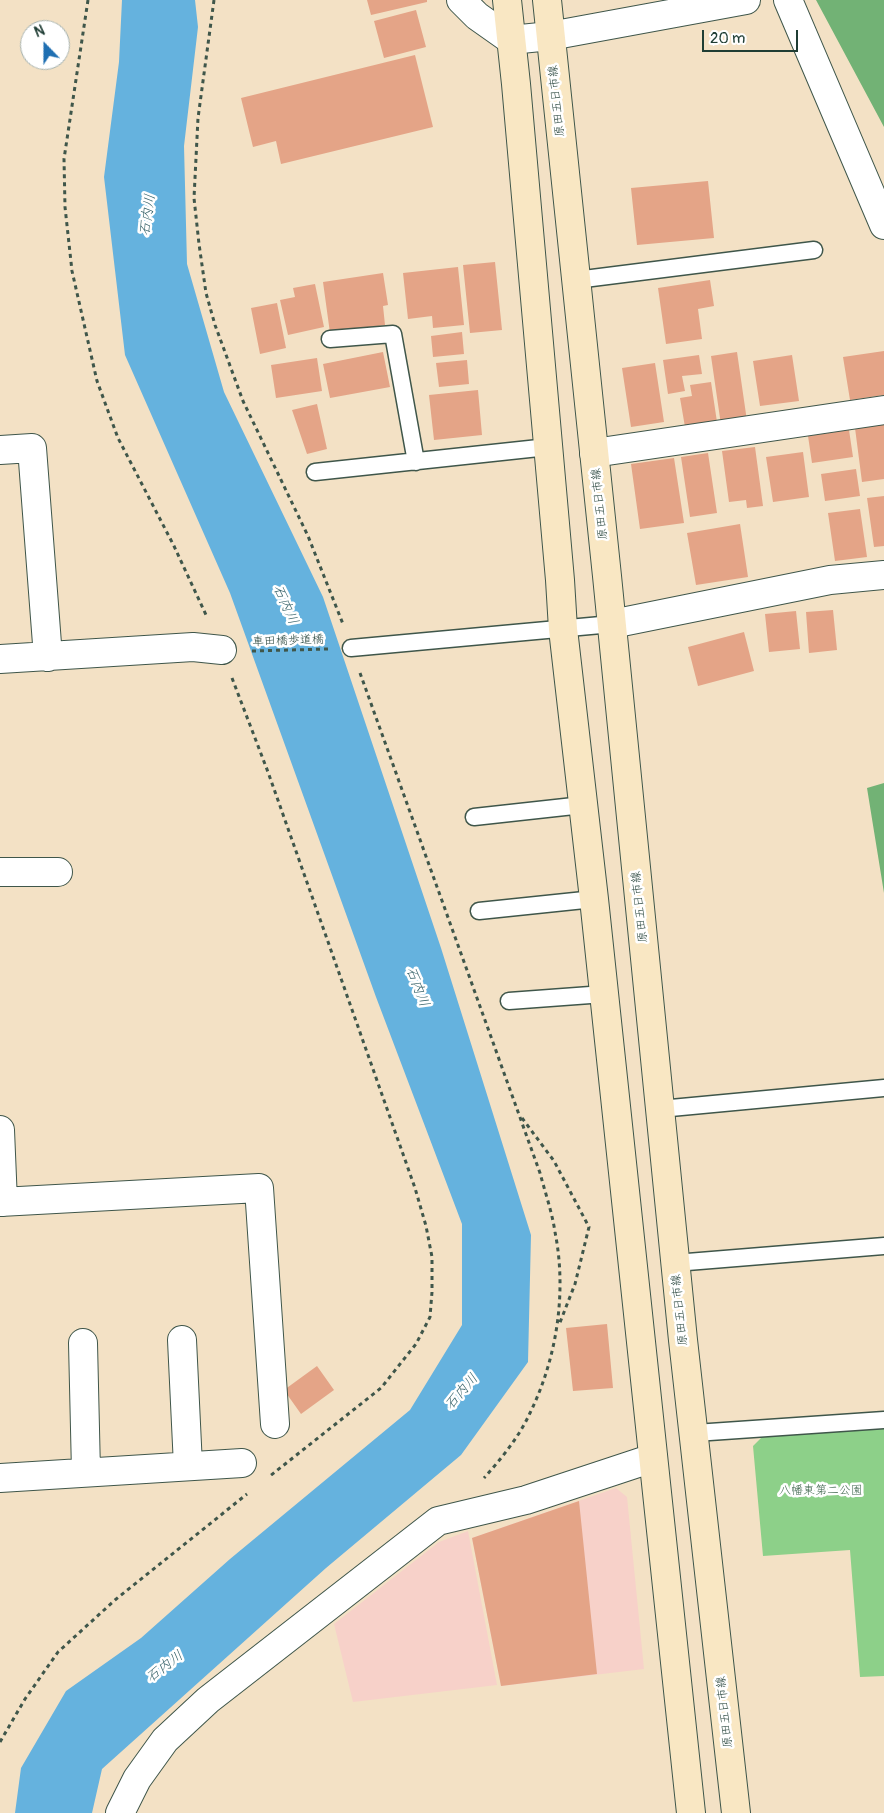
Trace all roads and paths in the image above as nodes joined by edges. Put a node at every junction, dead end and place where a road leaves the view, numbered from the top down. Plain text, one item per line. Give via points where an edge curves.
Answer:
1 (88, 0) edge
2 (214, 0) edge
3 (461, 0) edge
4 (507, 0) edge
5 (547, 0) edge
6 (746, 0) edge
7 (788, 0) edge
8 (550, 36) junction
9 (511, 40) junction
10 (884, 225) edge
11 (814, 250) dead end
12 (576, 280) junction
13 (330, 339) dead end
14 (884, 410) edge
15 (548, 447) junction
16 (0, 450) edge
17 (594, 453) junction
18 (416, 462) junction
19 (315, 472) dead end
20 (884, 575) edge
21 (612, 624) junction
22 (563, 629) junction
23 (351, 648) junction
24 (332, 649) dead end
25 (233, 651) junction
26 (48, 658) junction
27 (0, 659) edge
28 (583, 805) junction
29 (474, 818) dead end
30 (0, 872) edge
31 (58, 872) dead end
32 (594, 899) junction
33 (479, 911) dead end
34 (604, 994) junction
35 (509, 1001) dead end
36 (884, 1088) edge
37 (660, 1109) junction
38 (520, 1115) junction
39 (0, 1130) edge
40 (1, 1202) edge
41 (884, 1246) edge
42 (675, 1263) junction
43 (558, 1328) junction
44 (182, 1340) dead end
45 (83, 1343) dead end
46 (884, 1420) edge
47 (275, 1424) dead end
48 (695, 1433) junction
49 (653, 1458) junction
50 (242, 1462) dead end
51 (188, 1466) junction
52 (86, 1472) junction
53 (0, 1478) edge
54 (481, 1481) dead end
55 (120, 1813) edge
56 (691, 1813) edge
57 (736, 1813) edge

1 - 25 path via 64,159 72,271 97,381 118,438
2 - 23 path via 198,118 194,190 206,293 243,401 308,536
3 - 9 street
4 - 9 main road
5 - 8 main road, 原田五日市線
6 - 8 street
7 - 10 street
8 - 9 street
8 - 12 main road, 原田五日市線
9 - 15 main road
11 - 12 lane
12 - 17 main road, 原田五日市線
13 - 18 lane via 393,334
14 - 17 street
15 - 18 lane
15 - 22 main road
16 - 26 street via 32,448
17 - 21 main road, 原田五日市線
18 - 19 lane
20 - 21 street via 830,580
21 - 22 lane
21 - 37 main road, 原田五日市線
22 - 23 lane
22 - 28 main road
23 - 38 path
24 - 25 path, 車田橋歩道橋
25 - 26 street via 193,647
26 - 27 street
28 - 29 lane
28 - 32 main road
30 - 31 street
32 - 33 lane
32 - 34 main road
34 - 35 lane
34 - 49 main road
36 - 37 lane
37 - 42 main road, 原田五日市線
38 - 43 path via 540,1172 555,1232 560,1269
38 - 43 path via 554,1161 589,1227 575,1284
39 - 40 street
40 - 47 street via 259,1188
41 - 42 lane
42 - 48 main road, 原田五日市線
43 - 54 path via 530,1414 512,1444
44 - 51 street
45 - 52 street
46 - 48 lane
48 - 57 main road, 原田五日市線
49 - 55 street via 526,1500 438,1521 208,1700 165,1740 137,1779
49 - 56 main road
50 - 51 street
51 - 52 street
52 - 53 street

